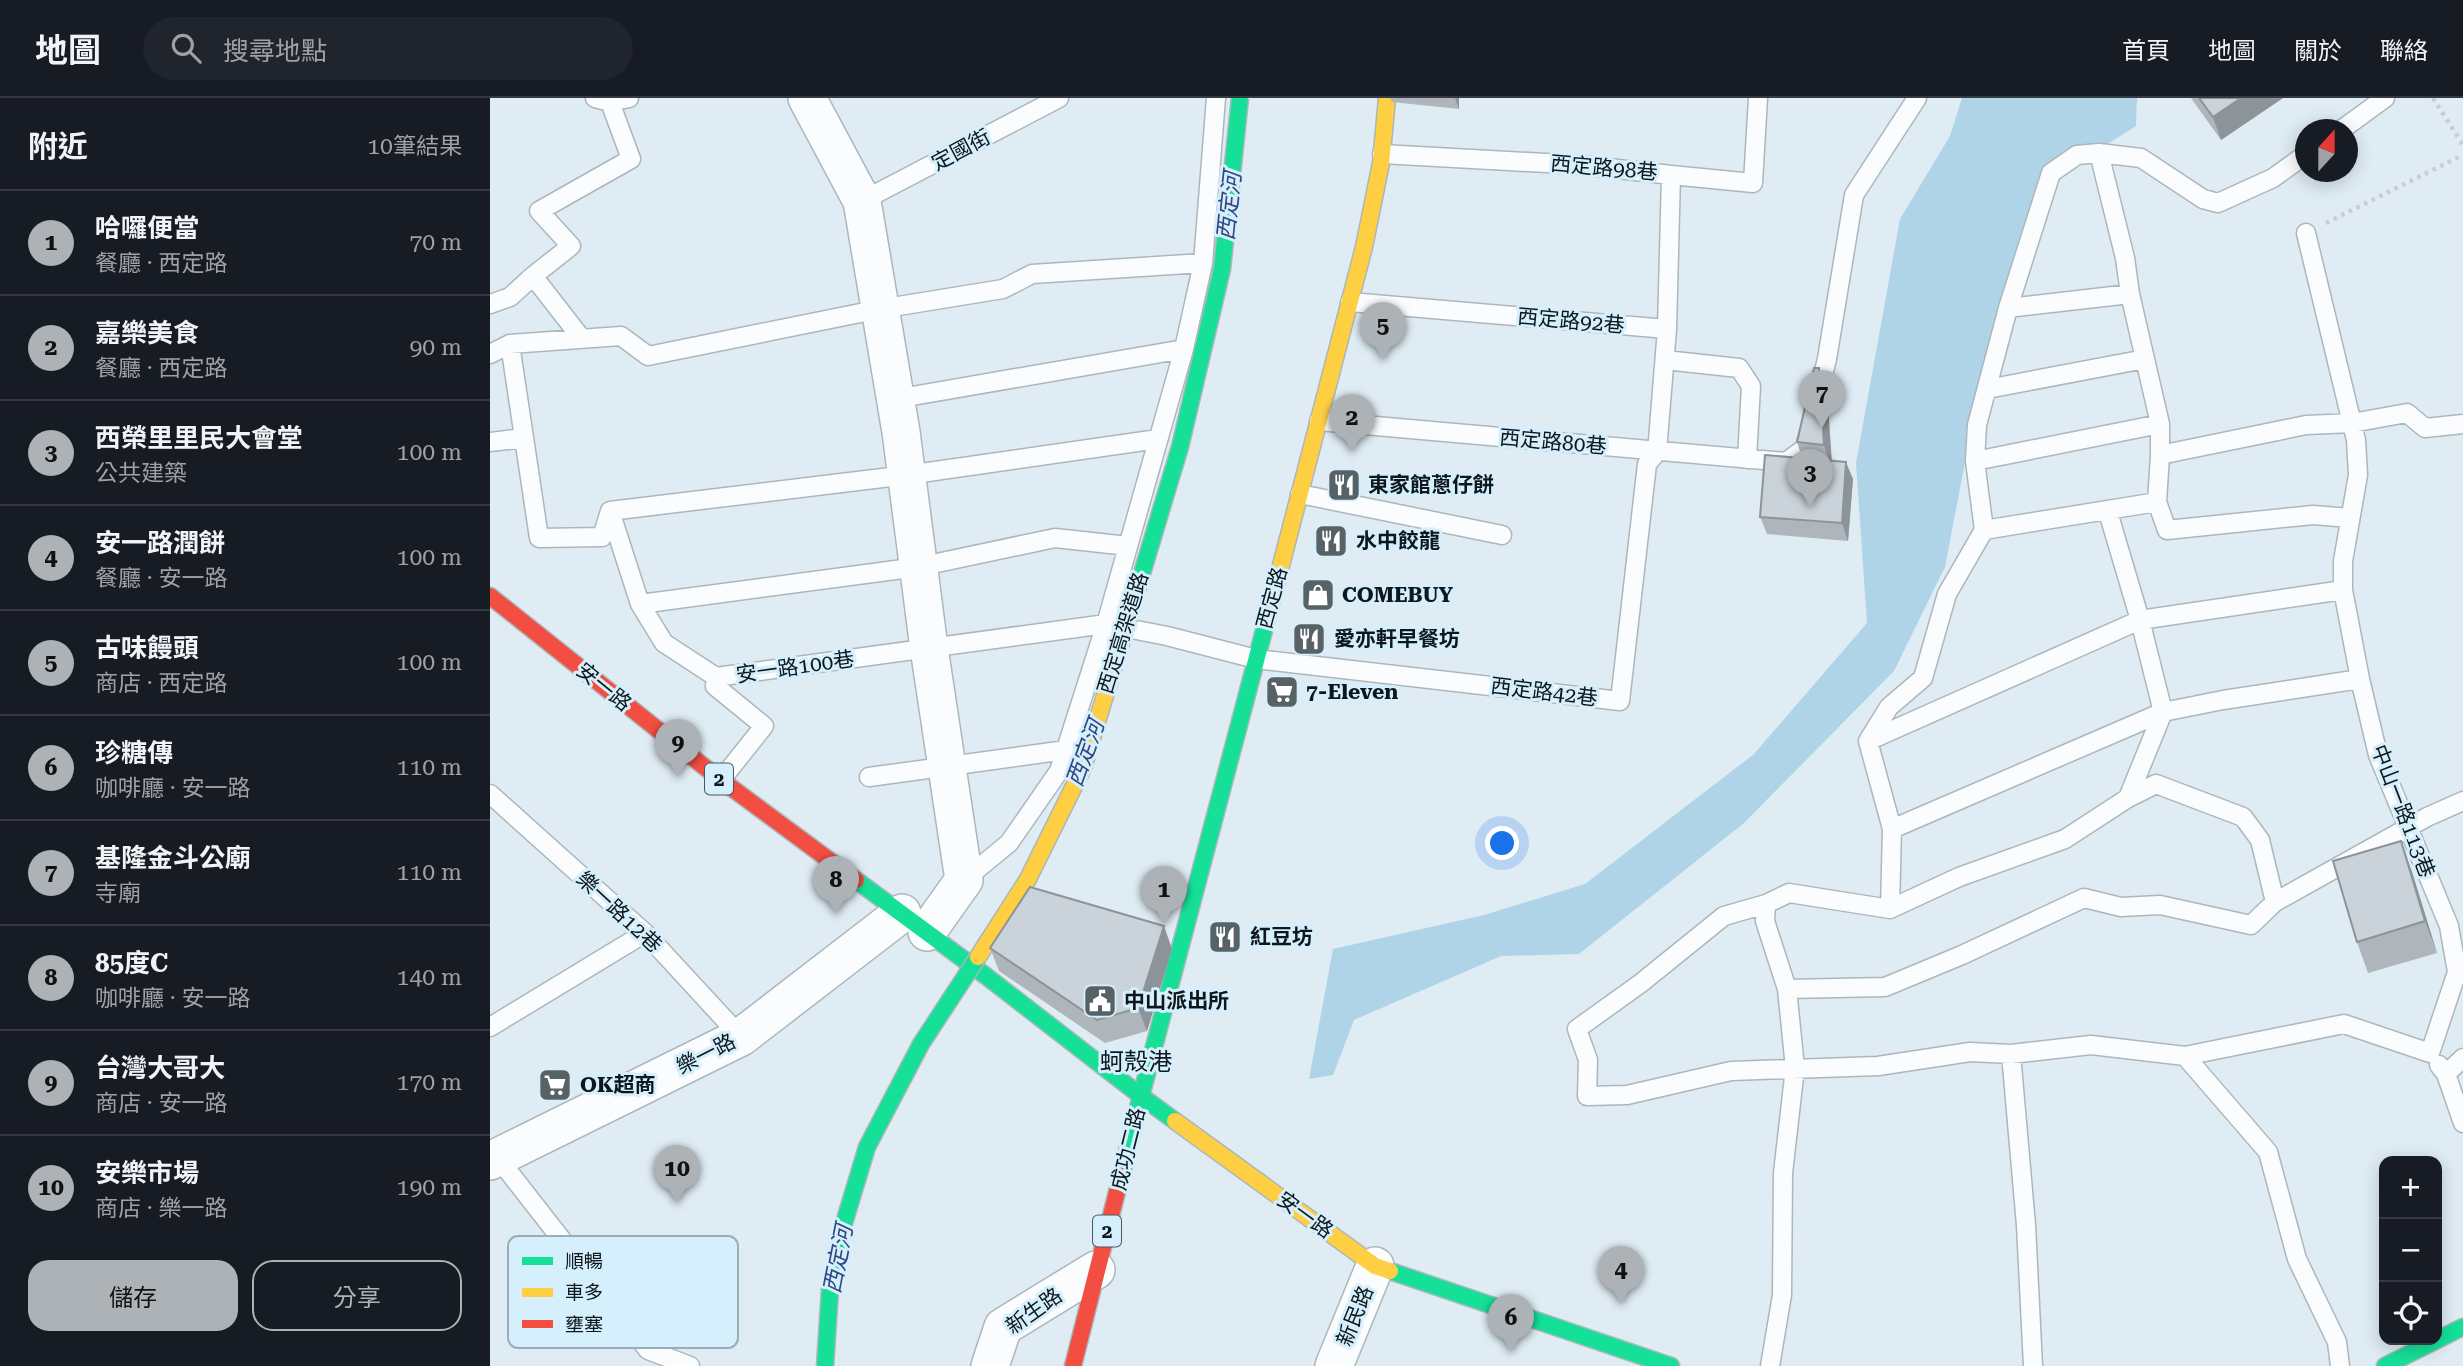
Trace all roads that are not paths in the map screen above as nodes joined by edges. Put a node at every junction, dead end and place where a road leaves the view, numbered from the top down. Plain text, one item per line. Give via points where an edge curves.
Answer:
1 (629, 98) edge
2 (807, 98) edge
3 (1059, 98) edge
4 (1216, 98) edge
5 (1240, 98) edge
6 (1387, 98) edge
7 (1758, 98) edge
8 (1917, 98) edge
9 (2385, 98) edge
10 (603, 100) edge
11 (2356, 119) edge
12 (2099, 153) junction
13 (1382, 154) junction
14 (2295, 162) edge
15 (1671, 175) junction
16 (862, 201) junction
17 (2306, 233) road end
18 (1203, 263) junction
19 (533, 276) junction
20 (2130, 295) junction
21 (1350, 302) junction
22 (490, 304) edge
23 (2008, 308) junction
24 (880, 309) junction
25 (1667, 329) junction
26 (582, 339) junction
27 (510, 344) junction
28 (1184, 349) junction
29 (490, 354) edge
30 (2145, 359) junction
31 (1665, 360) junction
32 (1987, 390) junction
33 (895, 399) junction
34 (1319, 421) junction
35 (2352, 423) junction
36 (2160, 424) junction
37 (2463, 424) edge
38 (524, 438) junction
39 (1158, 439) junction
40 (490, 442) edge
41 (1657, 452) junction
42 (2160, 455) junction
43 (1747, 459) junction
44 (1975, 461) junction
45 (907, 475) junction
46 (1300, 494) junction
47 (2157, 502) junction
48 (610, 510) junction
49 (2108, 512) junction
50 (2350, 518) junction
51 (1984, 530) junction
52 (1502, 534) dead end
53 (1128, 546) junction
54 (918, 567) junction
55 (2343, 590) junction
56 (490, 596) edge
57 (640, 604) junction
58 (2140, 620) junction
59 (1105, 624) junction
60 (929, 648) junction
61 (1256, 659) junction
62 (716, 677) junction
63 (2360, 679) junction
64 (2163, 712) junction
65 (1868, 741) junction
66 (1066, 750) junction
67 (947, 766) junction
68 (869, 777) dead end
69 (721, 780) junction
70 (490, 794) edge
71 (2128, 799) junction
72 (2463, 801) edge
73 (2408, 828) junction
74 (1892, 829) junction
75 (964, 880) junction
76 (2275, 902) junction
77 (1766, 904) junction
78 (1889, 909) junction
79 (2456, 923) edge
80 (645, 933) junction
81 (928, 933) junction
82 (1787, 989) junction
83 (490, 1027) edge
84 (741, 1037) junction
85 (2430, 1053) junction
86 (2011, 1054) junction
87 (2185, 1056) junction
88 (2463, 1058) edge
89 (1795, 1068) junction
90 (2446, 1074) junction
91 (1142, 1096) junction
92 (2463, 1123) edge
93 (493, 1155) edge
94 (557, 1236) edge
95 (1375, 1266) junction
96 (1096, 1270) junction
97 (2463, 1329) edge
98 (646, 1348) edge
99 (2389, 1364) edge
100 (690, 1366) edge
101 (825, 1366) edge
102 (990, 1366) edge
103 (1073, 1366) edge
104 (1334, 1366) edge
105 (1671, 1366) edge
106 (1770, 1366) edge
107 (2033, 1366) edge
108 (2340, 1366) edge
109 (2424, 1366) edge

1 - 10 lane
2 - 16 street
3 - 16 lane, 定國街
4 - 18 lane
5 - 101 street, 西定高架道路, bridge via 1219,281 1180,447 1083,768 1028,879 921,1044 867,1147 830,1290
6 - 13 street, 西定路
7 - 15 lane via 1753,183
8 - 43 lane, 西定路80巷 via 1854,195 1827,359 1805,448 1786,462
9 - 11 lane
10 - 19 lane via 632,159 539,211 571,246
12 - 14 lane via 2141,158 2203,199 2218,203 2273,178
12 - 20 lane via 2126,258
12 - 23 lane via 2077,155 2052,173
13 - 15 lane, 西定路98巷 via 1582,165
13 - 21 street, 西定路
15 - 25 lane, 西定路98巷
16 - 24 street
17 - 35 lane, 中山一路113巷
18 - 24 lane via 1032,274 1003,289
18 - 28 lane
19 - 22 lane via 510,297
19 - 26 lane
20 - 23 lane
20 - 30 lane
21 - 25 lane, 西定路92巷
21 - 34 street, 西定路
23 - 32 lane
24 - 26 lane via 648,356 621,336
24 - 33 street
25 - 31 lane
26 - 27 lane
27 - 29 lane
27 - 38 lane
28 - 33 lane
28 - 39 lane
30 - 32 lane
30 - 36 lane
31 - 41 lane
31 - 43 lane via 1739,368 1751,386
32 - 44 lane via 1977,425
33 - 45 street
34 - 41 lane, 西定路80巷
34 - 46 street, 西定路
35 - 37 lane via 2407,413 2425,428
35 - 42 lane via 2306,425
35 - 50 lane, 中山一路113巷 via 2358,475
36 - 42 lane
36 - 44 lane
38 - 40 lane
38 - 48 lane via 539,538 602,537
39 - 45 lane
39 - 53 lane
41 - 43 lane, 西定路80巷
41 - 61 lane, 西定路42巷 via 1647,464 1620,701
42 - 47 lane
44 - 51 lane
45 - 48 lane
45 - 54 street
46 - 52 lane
46 - 61 street, 西定路
47 - 49 lane
47 - 50 lane via 2167,530 2313,514
48 - 57 lane
49 - 51 lane
49 - 58 lane
50 - 55 lane, 中山一路113巷
51 - 65 lane via 1947,594 1923,678 1889,708
53 - 54 lane via 1055,538
53 - 59 lane
54 - 57 lane
54 - 60 street
55 - 58 lane
55 - 63 lane, 中山一路113巷
56 - 69 street, 安一路 / 2
57 - 62 lane via 664,643
58 - 64 lane
58 - 65 lane
59 - 60 lane, 安一路100巷
59 - 61 lane, 安一路100巷
59 - 66 lane
60 - 62 lane, 安一路100巷
60 - 67 street
61 - 91 street, 西定路
62 - 69 lane, 安一路100巷 via 715,686 764,726
63 - 64 lane
63 - 73 lane, 中山一路113巷 via 2378,755
64 - 71 lane
64 - 74 lane
65 - 74 lane
66 - 67 lane
66 - 75 lane via 1059,771 1009,843
67 - 68 lane
67 - 75 street
69 - 81 street, 安一路 / 2
70 - 80 lane, 樂一路12巷
71 - 76 lane via 2156,784 2243,817 2260,840
71 - 78 lane via 2065,839 1959,877
72 - 73 lane
73 - 76 lane
73 - 79 lane, 中山一路113巷
74 - 78 lane
75 - 81 street
76 - 82 lane via 2251,925 2160,905 2121,907 2084,898 1885,987
77 - 78 lane via 1789,894
77 - 82 lane via 1765,921
77 - 89 lane via 1724,916 1577,1030 1588,1060 1587,1096 1627,1095 1731,1071
79 - 85 lane, 中山一路113巷 via 2457,972
80 - 83 lane
80 - 84 lane, 樂一路12巷
81 - 84 street, 樂一路
81 - 91 street, 安一路 / 2
82 - 89 lane
84 - 93 street, 樂一路
85 - 87 lane via 2344,1024
85 - 90 lane
86 - 87 lane via 2091,1045
86 - 89 lane via 1970,1052 1878,1066
86 - 107 lane
87 - 108 lane via 2268,1152 2297,1259 2337,1342
88 - 90 lane
89 - 106 lane via 1783,1173 1782,1295
90 - 92 lane
91 - 95 street, 安一路
91 - 96 street, 成功二路 / 2
93 - 94 lane
95 - 104 street, 新民路
95 - 105 street, 安一路
96 - 102 street, 新生路 via 1003,1327
96 - 103 street, 成功二路 / 2
97 - 99 street
97 - 109 street
98 - 100 lane

